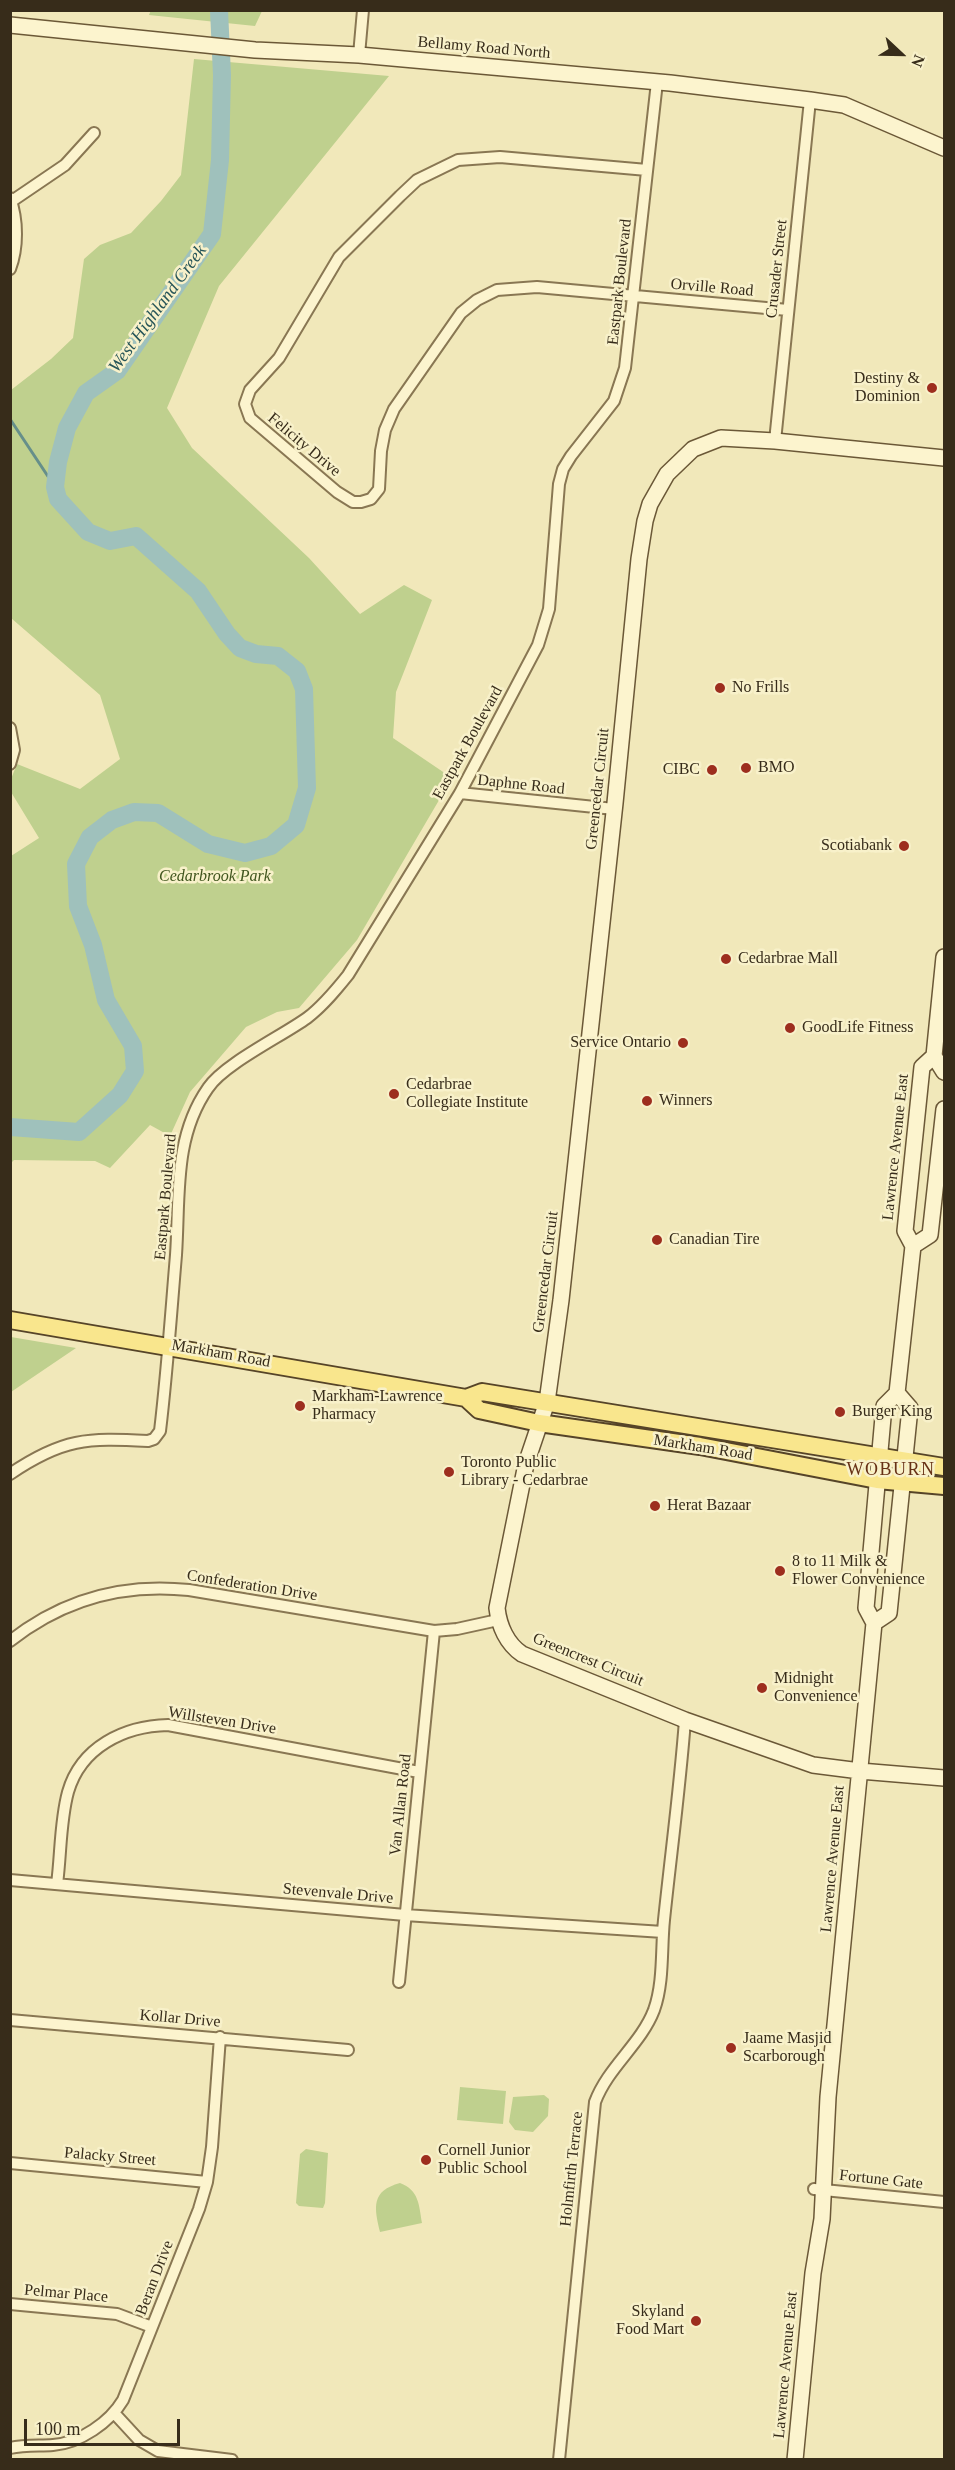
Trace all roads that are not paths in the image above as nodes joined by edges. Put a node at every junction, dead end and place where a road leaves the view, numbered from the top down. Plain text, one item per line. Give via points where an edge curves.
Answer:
1 (363, 10) edge
2 (10, 25) edge
3 (359, 55) junction
4 (657, 82) junction
5 (810, 100) junction
6 (93, 133) dead end
7 (945, 148) edge
8 (647, 170) junction
9 (11, 200) edge
10 (10, 269) edge
11 (634, 296) junction
12 (788, 310) junction
13 (775, 441) junction
14 (945, 458) edge
15 (10, 728) edge
16 (10, 764) edge
17 (460, 793) junction
18 (614, 810) junction
19 (945, 957) edge
20 (934, 1056) junction
21 (945, 1072) edge
22 (945, 1109) edge
23 (913, 1246) junction
24 (10, 1320) edge
25 (169, 1346) junction
26 (897, 1393) junction
27 (466, 1398) junction
28 (547, 1402) junction
29 (539, 1423) junction
30 (880, 1458) junction
31 (905, 1461) junction
32 (945, 1467) edge
33 (10, 1474) edge
34 (877, 1480) junction
35 (903, 1481) junction
36 (945, 1486) edge
37 (498, 1620) junction
38 (874, 1623) junction
39 (434, 1631) junction
40 (10, 1641) edge
41 (685, 1720) junction
42 (860, 1771) junction
43 (419, 1773) junction
44 (945, 1778) edge
45 (10, 1880) edge
46 (57, 1884) junction
47 (405, 1915) junction
48 (663, 1932) junction
49 (399, 1982) dead end
50 (10, 2020) edge
51 (220, 2037) junction
52 (348, 2050) dead end
53 (10, 2163) edge
54 (207, 2182) junction
55 (819, 2189) junction
56 (945, 2202) edge
57 (10, 2304) edge
58 (152, 2327) junction
59 (115, 2414) junction
60 (10, 2448) edge
61 (232, 2460) edge
62 (560, 2460) edge
63 (795, 2460) edge

1 - 3 street
2 - 3 street, Bellamy Road North via 255,50
3 - 4 street, Bellamy Road North
4 - 5 street, Bellamy Road North
4 - 8 street, Eastpark Boulevard
5 - 7 street, Bellamy Road North via 844,105
5 - 12 street, Crusader Street
6 - 9 street via 65,165
8 - 11 street, Eastpark Boulevard
8 - 11 street, Felicity Drive via 479,157 458,160 417,180 339,256 279,358 250,390 246,412 259,428 337,492 352,502 361,502 371,499 379,489 381,451 394,410 461,313 477,300 497,290 537,287
9 - 10 street via 16,233 15,259
11 - 12 street, Orville Road
11 - 17 street, Eastpark Boulevard via 626,368 614,401 563,469 545,627
12 - 13 street, Crusader Street
13 - 14 street, Greencedar Circuit
13 - 18 street, Greencedar Circuit via 721,438 693,449 667,474 650,504 639,559
15 - 16 street via 14,750
17 - 18 street, Daphne Road
17 - 25 street, Eastpark Boulevard via 330,998 309,1017 223,1072 208,1088 186,1130 183,1146
18 - 28 street, Greencedar Circuit via 573,1206
19 - 20 street, Lawrence Avenue East
20 - 21 street
20 - 23 street, Lawrence Avenue East via 922,1067 905,1231
22 - 23 street via 930,1235
23 - 26 street, Lawrence Avenue East
24 - 25 main road, Markham Road
25 - 27 main road, Markham Road
25 - 33 street, Eastpark Boulevard via 160,1431 154,1439 80,1441 43,1453
26 - 30 street, Lawrence Avenue East via 884,1406
26 - 31 street via 910,1406
27 - 28 main road, Markham Road via 482,1392
27 - 29 main road, Markham Road via 479,1410
28 - 29 street
28 - 30 main road, Markham Road
29 - 34 main road, Markham Road via 700,1446
29 - 37 street via 504,1563 497,1597
30 - 31 main road, Markham Road
30 - 34 street, Lawrence Avenue East
31 - 32 main road, Markham Road
31 - 35 street
34 - 35 main road, Markham Road
34 - 38 street, Lawrence Avenue East via 866,1608
35 - 36 main road, Markham Road
35 - 38 street via 889,1613
37 - 39 street, Confederation Drive
37 - 41 street, Greencrest Circuit via 509,1642 522,1654
38 - 42 street, Lawrence Avenue East
39 - 40 street, Confederation Drive via 159,1588 120,1591 73,1603
39 - 43 street, Van Allan Road
41 - 42 street, Greencrest Circuit via 813,1765
41 - 48 street, Holmfirth Terrace
42 - 44 street, Greencrest Circuit
42 - 55 street, Lawrence Avenue East
43 - 46 street, Willsteven Drive via 168,1725 138,1728 98,1747 78,1770 68,1792
43 - 47 street, Van Allan Road
45 - 46 street, Stevenvale Drive
46 - 47 street, Stevenvale Drive
47 - 48 street, Stevenvale Drive
47 - 49 street, Van Allan Road
48 - 62 street, Holmfirth Terrace via 654,2010 606,2079 595,2102
50 - 51 street, Kollar Drive
51 - 52 street, Kollar Drive
51 - 54 street, Beran Drive
53 - 54 street, Palacky Street
54 - 58 street, Beran Drive
55 - 56 street, Fortune Gate
55 - 63 street, Lawrence Avenue East
57 - 58 street, Pelmar Place via 117,2314
58 - 59 street, Beran Drive
59 - 60 street via 93,2430 61,2444
59 - 61 street via 139,2440 158,2451

